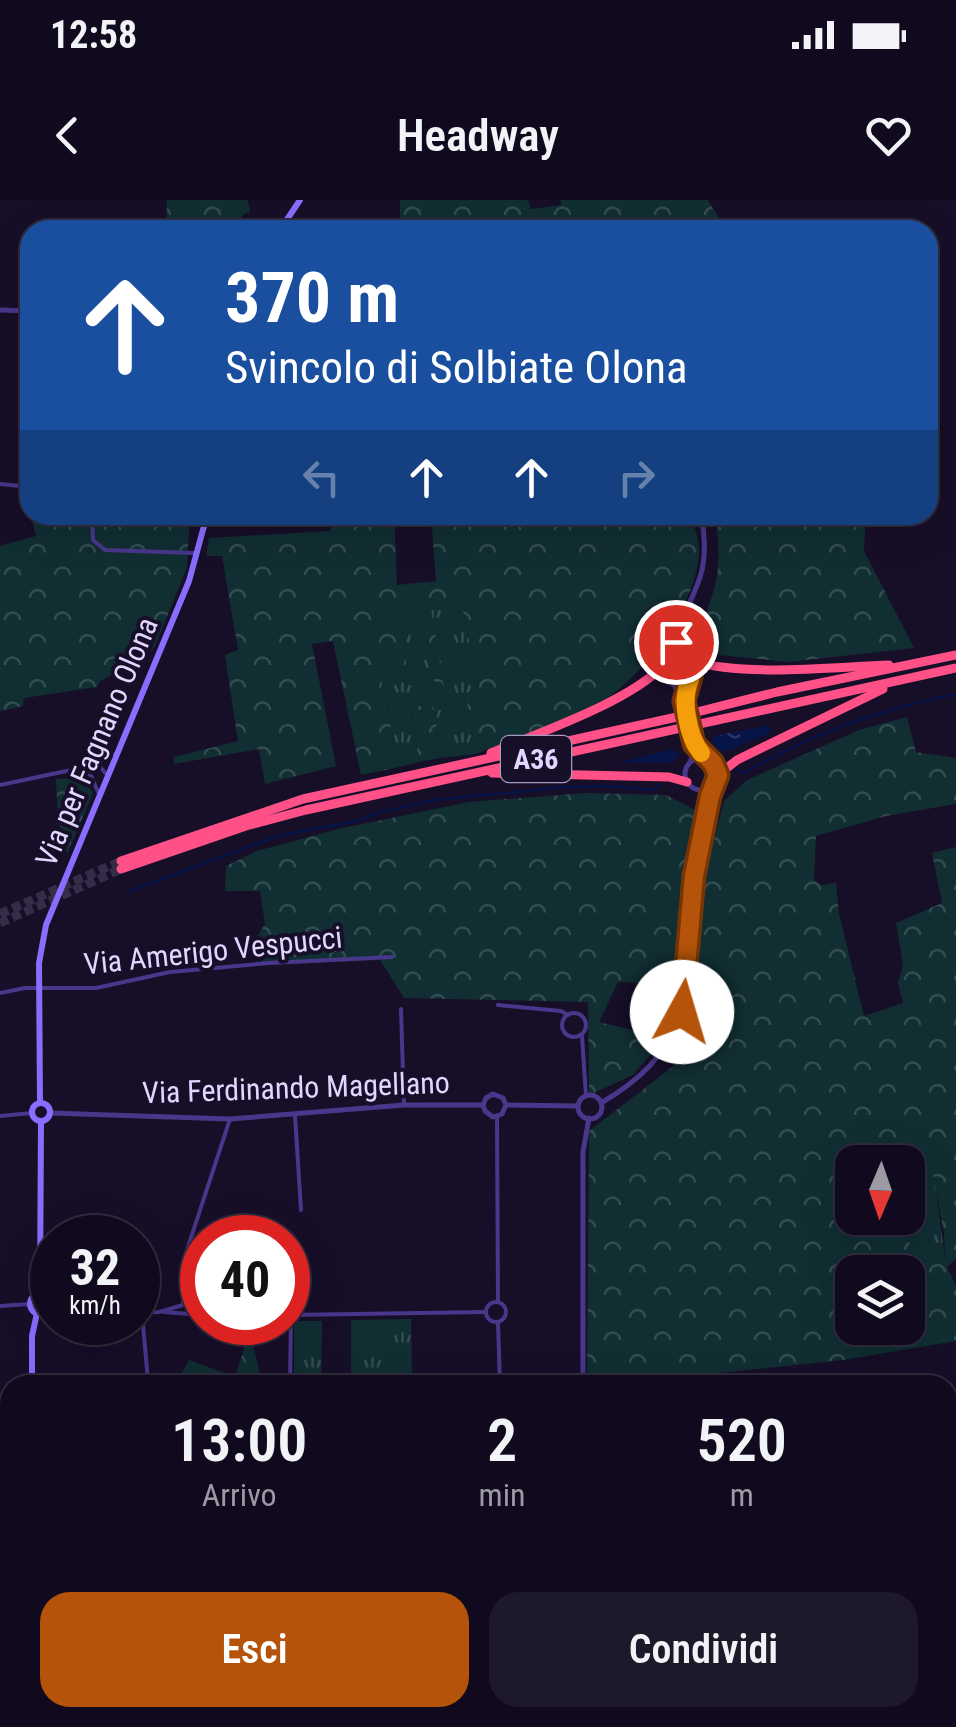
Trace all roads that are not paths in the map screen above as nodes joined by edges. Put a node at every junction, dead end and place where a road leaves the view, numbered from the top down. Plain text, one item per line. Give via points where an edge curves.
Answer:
1 (92, 525) edge
2 (206, 525) edge
3 (703, 525) edge
4 (199, 554) junction
5 (677, 630) junction
6 (681, 652) junction
7 (956, 655) edge
8 (668, 656) junction
9 (692, 661) junction
10 (912, 664) junction
11 (662, 666) junction
12 (956, 668) edge
13 (905, 680) junction
14 (688, 681) junction
15 (673, 684) junction
16 (685, 704) junction
17 (694, 742) junction
18 (117, 754) junction
19 (706, 759) junction
20 (470, 762) junction
21 (691, 762) junction
22 (90, 766) junction
23 (72, 770) junction
24 (474, 773) junction
25 (90, 775) junction
26 (107, 775) junction
27 (718, 775) junction
28 (0, 786) edge
29 (691, 786) junction
30 (712, 787) junction
31 (99, 794) junction
32 (706, 815) junction
33 (392, 957) dead end
34 (40, 989) junction
35 (0, 993) edge
36 (498, 1006) dead end
37 (401, 1009) dead end
38 (568, 1014) junction
39 (582, 1035) junction
40 (586, 1096) junction
41 (40, 1103) junction
42 (601, 1103) junction
43 (483, 1105) junction
44 (506, 1105) junction
45 (404, 1106) junction
46 (578, 1106) junction
47 (50, 1112) junction
48 (32, 1113) junction
49 (0, 1116) edge
50 (295, 1116) junction
51 (496, 1116) junction
52 (590, 1118) junction
53 (230, 1119) junction
54 (41, 1121) junction
55 (301, 1210) dead end
56 (40, 1215) edge
57 (498, 1302) junction
58 (30, 1304) edge
59 (0, 1306) edge
60 (160, 1312) edge
61 (486, 1312) junction
62 (310, 1315) edge
63 (498, 1322) junction
64 (32, 1345) edge
65 (144, 1345) edge
66 (289, 1345) edge
67 (32, 1375) edge
68 (147, 1375) edge
69 (290, 1375) edge
70 (500, 1375) edge
71 (584, 1375) edge

1 - 4 street via 93,540 105,550
2 - 4 main road, Via per Fagnano Olona
3 - 5 street via 704,568
4 - 18 main road, Via per Fagnano Olona
5 - 6 street
5 - 8 street
6 - 8 street
6 - 9 street
7 - 10 highway, A36
8 - 11 street
9 - 10 highway via 771,668
9 - 14 street
10 - 20 highway, A36
11 - 15 street
11 - 20 highway via 594,708
12 - 13 highway, A36
13 - 24 highway, A36
13 - 27 highway via 752,752
14 - 15 street
14 - 16 street
15 - 16 street
16 - 17 street, bridge
17 - 19 street
17 - 21 street
18 - 22 street
18 - 26 main road, Via per Fagnano Olona
19 - 21 street
19 - 27 street
20 - 24 highway, A36 via 303,798 122,865 306,810
21 - 29 street
22 - 23 street
22 - 26 street
23 - 25 street
23 - 28 street
24 - 29 highway via 669,777
25 - 26 street
25 - 31 street
26 - 31 main road, Via per Fagnano Olona
27 - 30 street
29 - 30 street
29 - 32 street
30 - 32 street
31 - 34 main road, Via per Fagnano Olona via 46,926
32 - 42 street via 678,1025 653,1063
33 - 34 street, Via Amerigo Vespucci via 249,964 96,988
34 - 35 street, Via Amerigo Vespucci
34 - 41 main road, Via per Fagnano Olona
36 - 38 street
37 - 45 street
38 - 39 street via 585,1020
38 - 39 street via 564,1032
39 - 40 street
40 - 42 street
40 - 46 street
41 - 47 main road
41 - 48 main road
42 - 52 street
43 - 44 street, Via Ferdinando Magellano via 497,1094
43 - 45 street, Via Ferdinando Magellano
43 - 51 street, Via Ferdinando Magellano
44 - 46 street, Via Ferdinando Magellano
44 - 51 street
45 - 50 street, Via Ferdinando Magellano
46 - 52 street
47 - 53 street, Via Ferdinando Magellano
47 - 54 main road
48 - 49 street
48 - 54 main road
50 - 53 street, Via Ferdinando Magellano
50 - 55 street
51 - 57 street
52 - 71 street via 583,1152
53 - 60 street via 184,1259 183,1305
54 - 56 main road
57 - 61 street
57 - 63 street via 506,1312
58 - 59 street
61 - 62 street
61 - 63 street
63 - 70 street
64 - 67 main road
65 - 68 street
66 - 69 street

